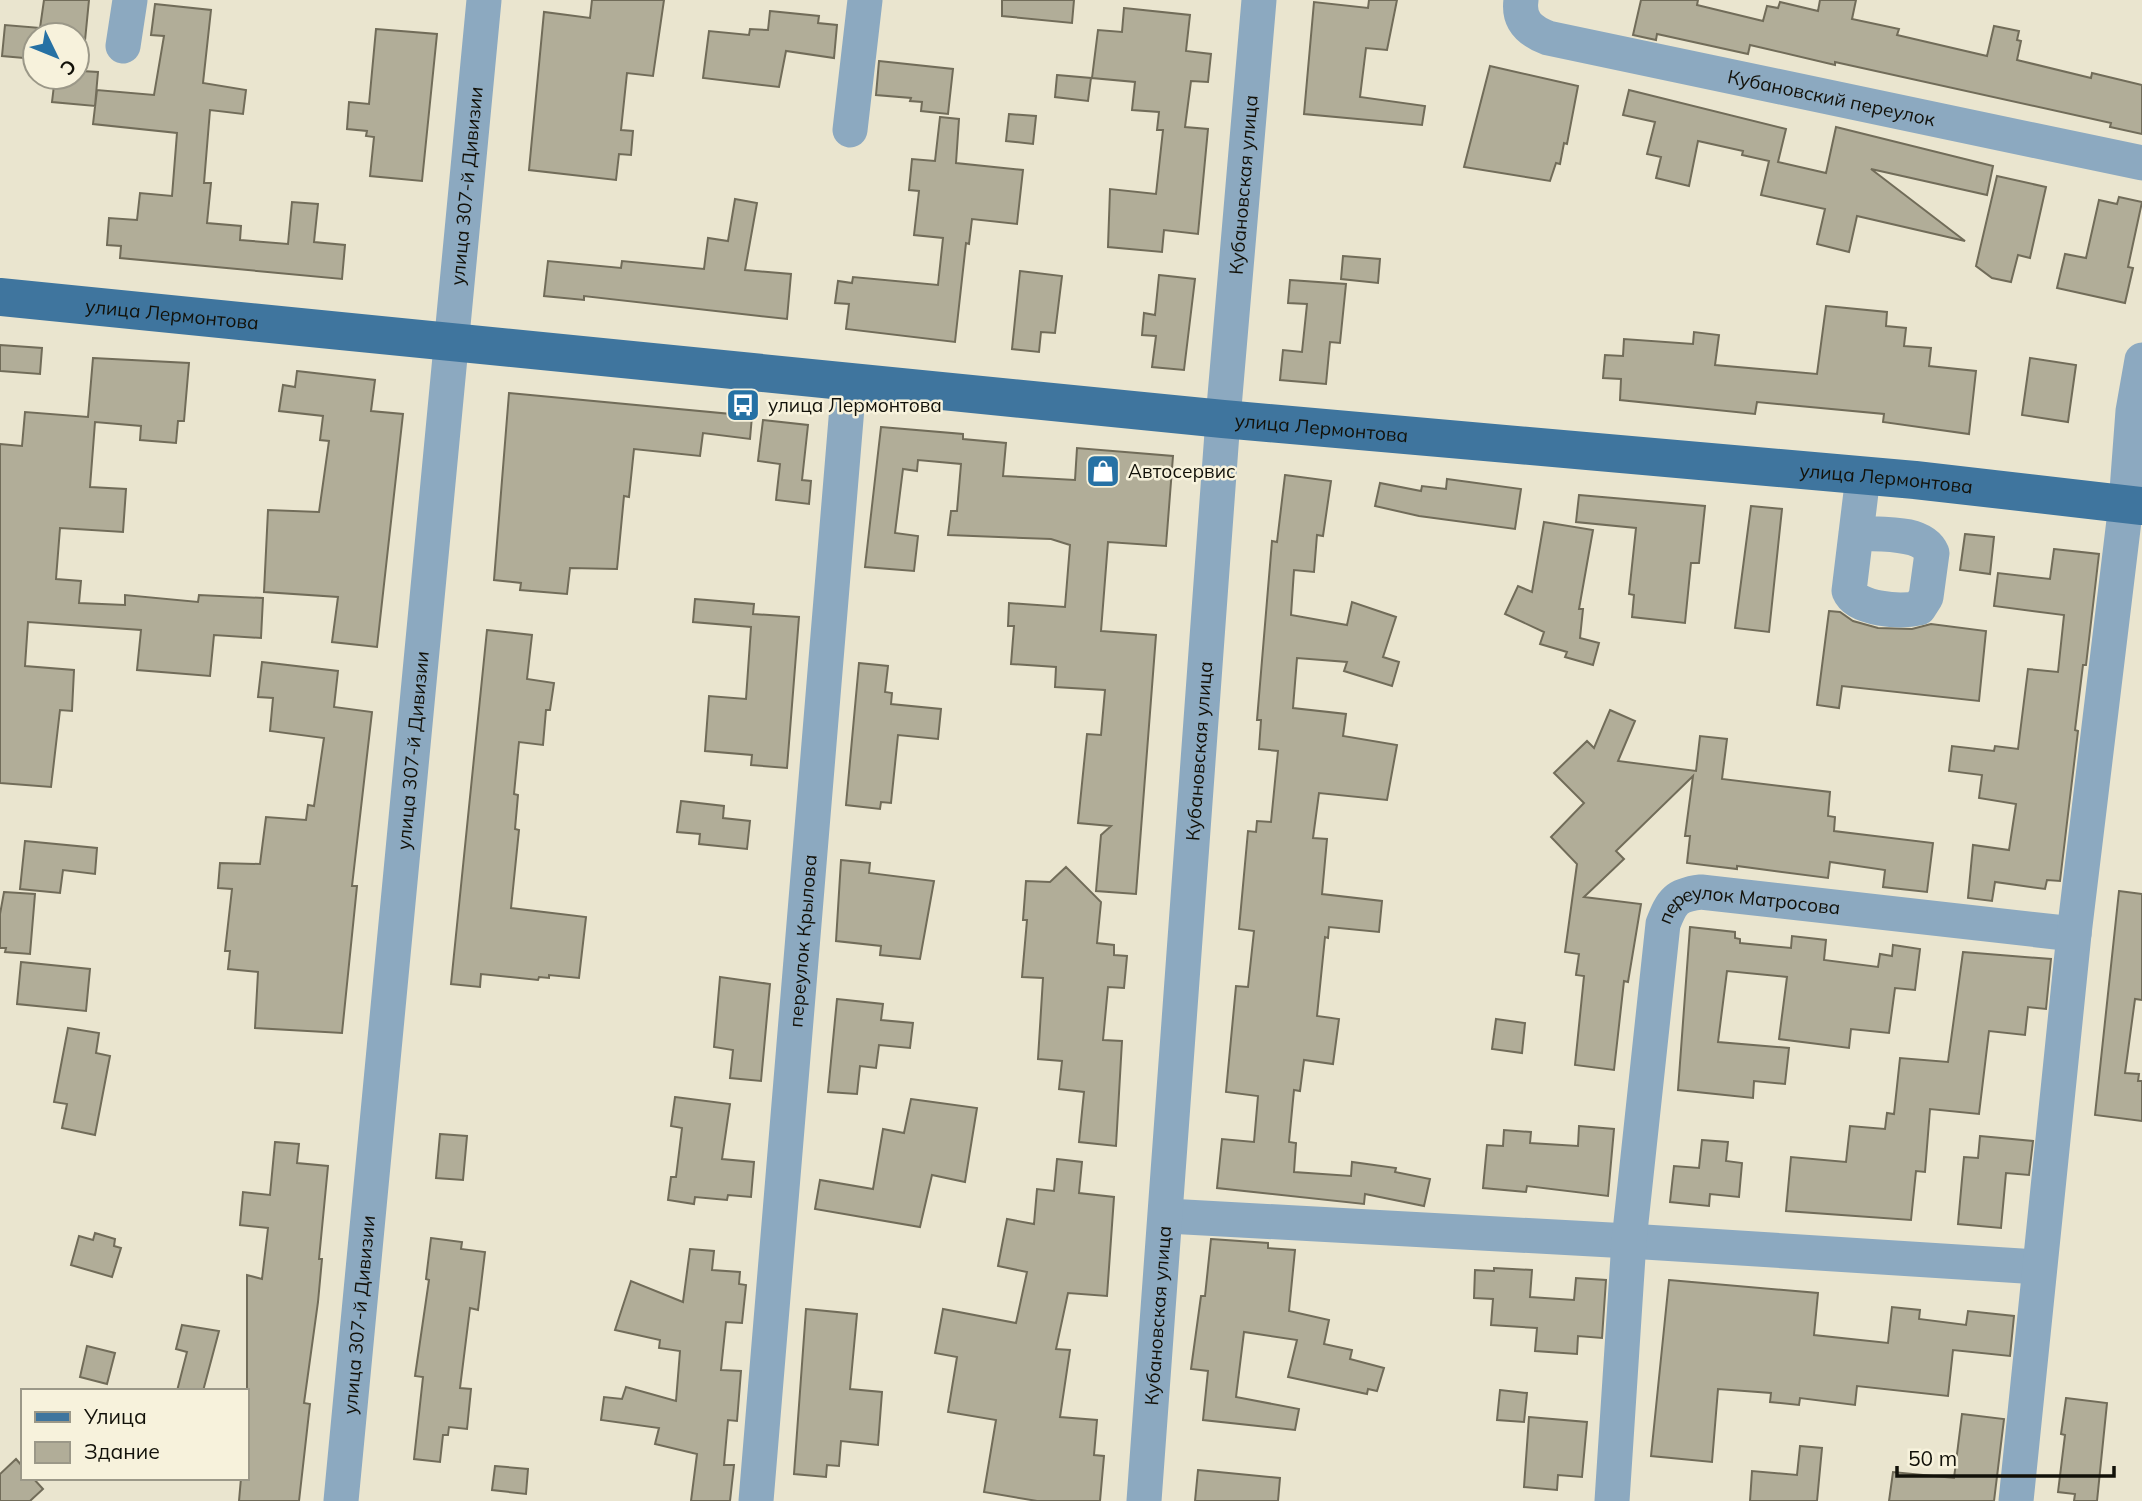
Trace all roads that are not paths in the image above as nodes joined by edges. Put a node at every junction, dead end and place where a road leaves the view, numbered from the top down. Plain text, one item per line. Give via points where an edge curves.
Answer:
1 (130, 0) edge
2 (484, 0) edge
3 (865, 0) edge
4 (1259, 0) edge
5 (1523, 12) edge
6 (123, 46) dead end
7 (850, 130) dead end
8 (2142, 163) edge
9 (0, 297) edge
10 (451, 340) junction
11 (2142, 360) edge
12 (849, 383) junction
13 (1223, 419) junction
14 (1863, 476) junction
15 (2134, 505) edge
16 (1856, 533) dead end
17 (2074, 934) junction
18 (1167, 1216) junction
19 (1629, 1241) junction
20 (2039, 1267) junction
21 (341, 1501) edge
22 (756, 1501) edge
23 (1144, 1501) edge
24 (1612, 1501) edge
25 (2016, 1501) edge

1 - 6 street
2 - 10 street, улица 307-й Дивизии
3 - 7 street
4 - 13 street, Кубановская улица
5 - 8 street, Кубановский переулок via 1548,38
9 - 10 main road, улица Лермонтова
10 - 12 main road, улица Лермонтова
10 - 21 street, улица 307-й Дивизии
11 - 15 street via 2133,411
12 - 13 main road, улица Лермонтова
12 - 22 street, переулок Крылова
13 - 14 main road, улица Лермонтова
13 - 18 street, Кубановская улица
14 - 15 main road, улица Лермонтова
14 - 16 street
15 - 17 street
17 - 19 street, переулок Матросова via 1701,892 1683,894 1670,907 1663,924
17 - 20 street
18 - 19 street
18 - 23 street, Кубановская улица
19 - 20 street
19 - 24 street, переулок Матросова
20 - 25 street

